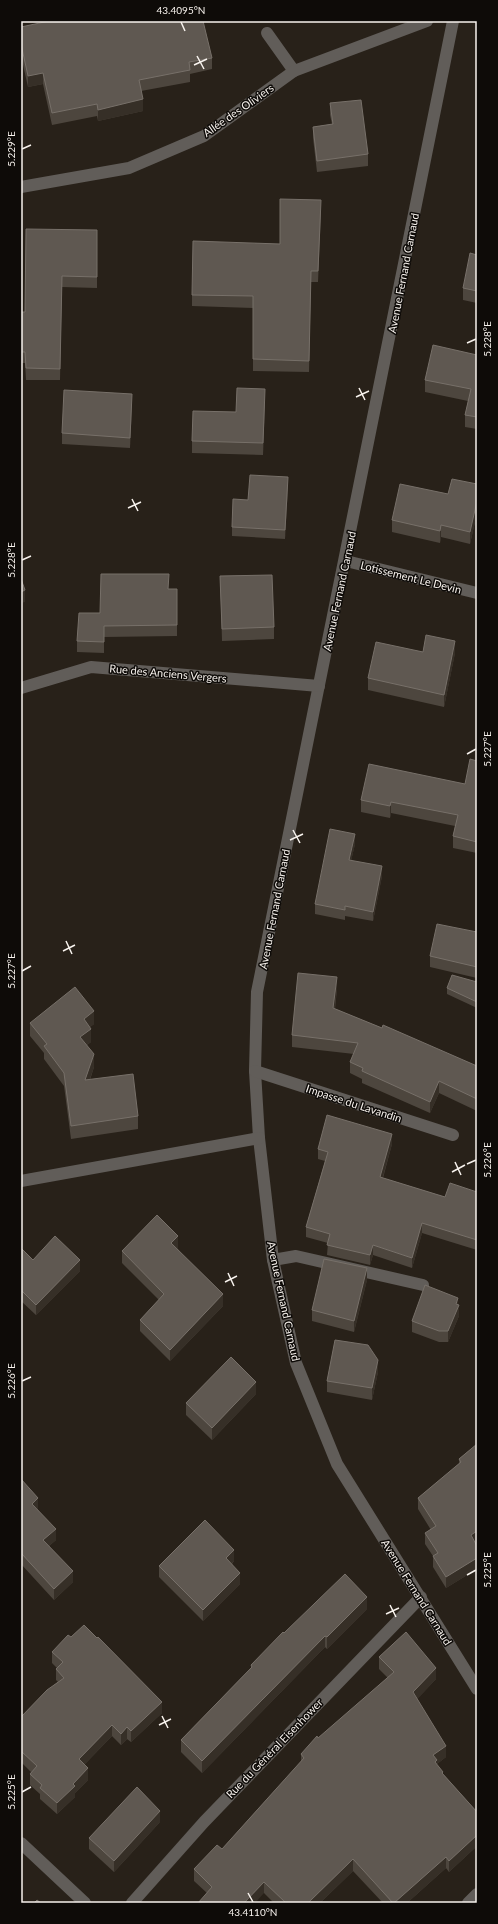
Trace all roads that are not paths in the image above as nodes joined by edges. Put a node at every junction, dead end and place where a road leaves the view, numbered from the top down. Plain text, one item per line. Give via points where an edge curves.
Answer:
1 (427, 21) edge
2 (453, 21) edge
3 (267, 33) dead end
4 (294, 71) junction
5 (21, 187) edge
6 (346, 561) junction
7 (477, 593) edge
8 (319, 686) junction
9 (21, 688) edge
10 (255, 1071) junction
11 (453, 1135) dead end
12 (259, 1138) junction
13 (21, 1181) edge
14 (273, 1260) junction
15 (423, 1285) edge
16 (421, 1597) junction
17 (477, 1689) edge
18 (21, 1843) edge
19 (477, 1894) edge
20 (85, 1903) edge
21 (132, 1903) edge
22 (468, 1903) edge

1 - 4 street, Allée des Oliviers
2 - 6 street, Avenue Fernand Carnaud
3 - 4 street
4 - 5 street, Allée des Oliviers via 204,136 129,168
6 - 7 street, Lotissement Le Devin
6 - 8 street, Avenue Fernand Carnaud
8 - 9 street, Rue des Anciens Vergers via 91,667
8 - 10 street, Avenue Fernand Carnaud via 257,992
10 - 11 street, Impasse du Lavandin
10 - 12 street, Avenue Fernand Carnaud
12 - 13 street
12 - 14 street, Avenue Fernand Carnaud
14 - 15 street via 296,1256
14 - 16 street, Avenue Fernand Carnaud via 296,1362 337,1464
16 - 17 street, Avenue Fernand Carnaud
16 - 21 street, Rue du Général Eisenhower via 204,1822
18 - 20 street
19 - 22 street

